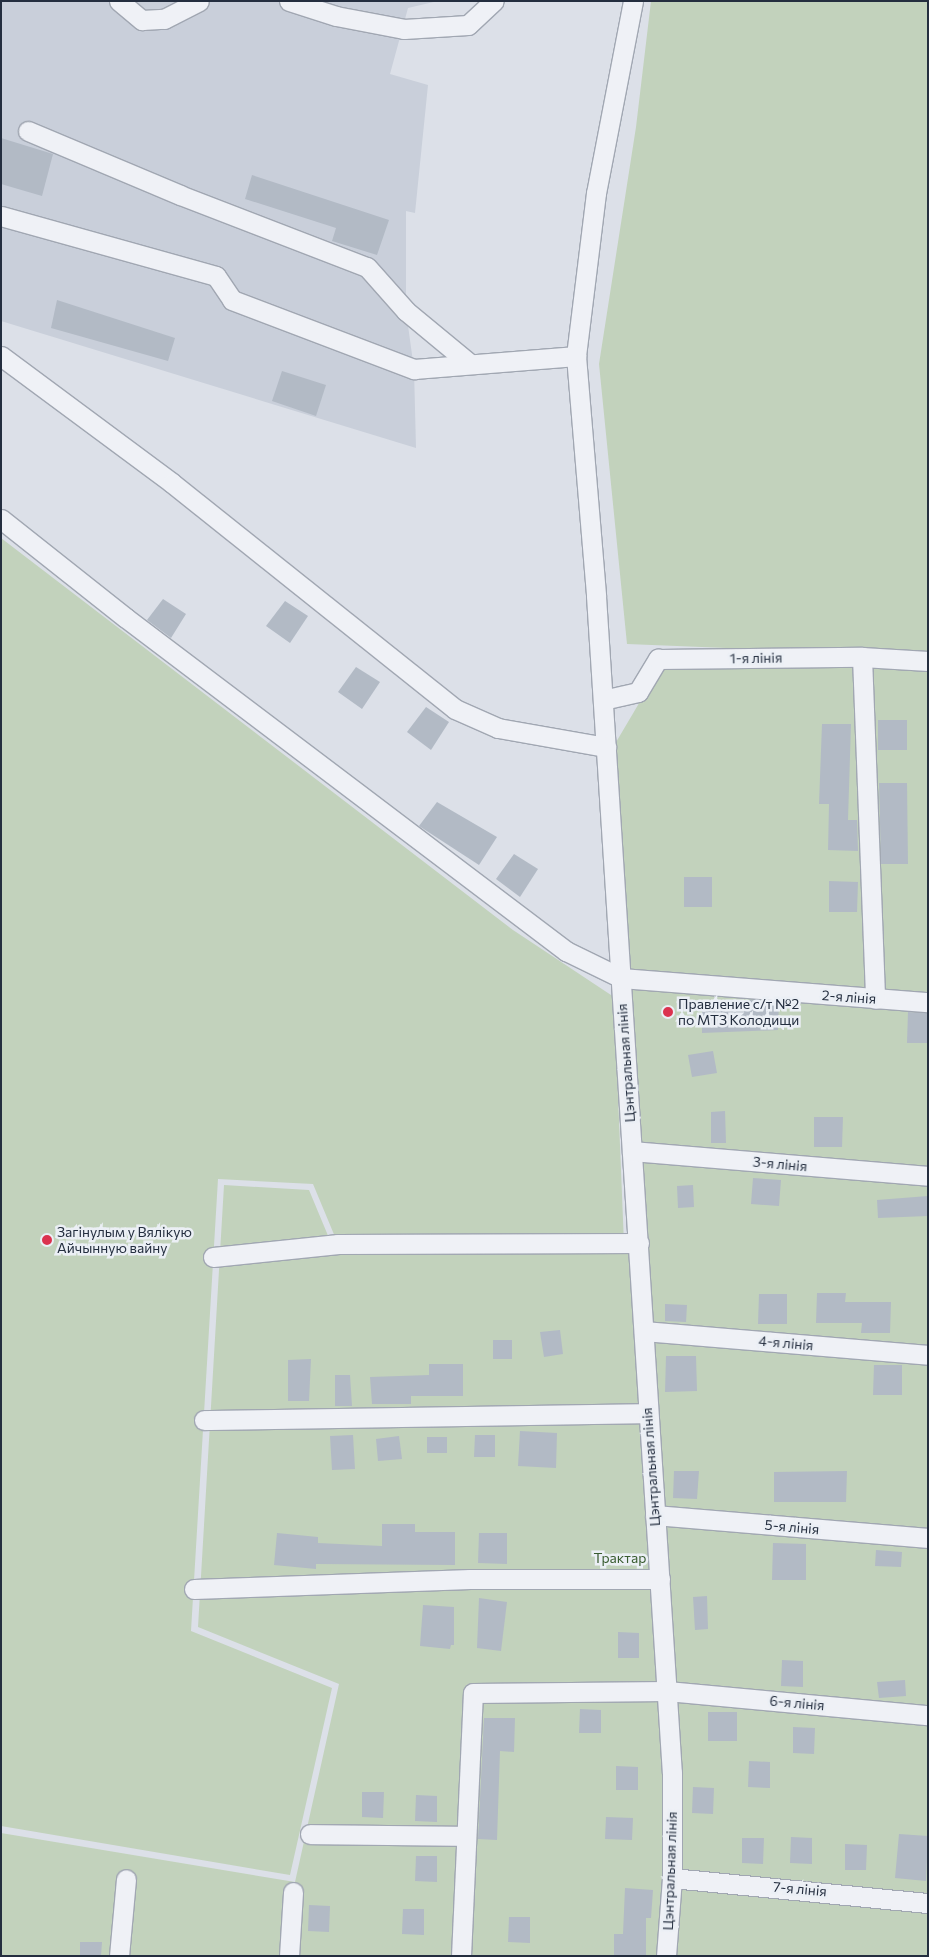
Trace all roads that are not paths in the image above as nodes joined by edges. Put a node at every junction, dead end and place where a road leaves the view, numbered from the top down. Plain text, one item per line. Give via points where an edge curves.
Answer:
1 (118, 1) edge
2 (199, 1) edge
3 (289, 1) edge
4 (494, 1) edge
5 (633, 1) edge
6 (28, 131) dead end
7 (1, 216) edge
8 (1, 356) edge
9 (576, 356) junction
10 (470, 364) junction
11 (1, 519) edge
12 (862, 657) junction
13 (928, 661) edge
14 (602, 700) junction
15 (606, 747) junction
16 (621, 978) junction
17 (875, 999) junction
18 (928, 1002) edge
19 (632, 1151) junction
20 (928, 1176) edge
21 (639, 1243) junction
22 (213, 1258) dead end
23 (644, 1331) junction
24 (928, 1355) edge
25 (647, 1413) junction
26 (204, 1420) dead end
27 (655, 1515) junction
28 (928, 1538) edge
29 (660, 1579) junction
30 (194, 1589) dead end
31 (667, 1691) junction
32 (928, 1715) edge
33 (310, 1834) dead end
34 (465, 1836) junction
35 (672, 1878) junction
36 (126, 1879) dead end
37 (293, 1892) dead end
38 (928, 1904) edge
39 (119, 1956) edge
40 (289, 1956) edge
41 (461, 1956) edge
42 (666, 1956) edge

1 - 2 street via 142,20 164,19
3 - 4 street via 336,16 404,29 468,25
5 - 9 street, Цэнтральная лінія via 596,193
6 - 10 street via 180,195 366,267 406,311
7 - 10 street via 216,276 232,300 414,369
8 - 15 street via 172,483 456,709 498,728
9 - 10 street
9 - 14 street, Цэнтральная лінія
11 - 16 street via 126,618 566,951
12 - 13 street, 1-я лінія
12 - 14 street, 1-я лінія via 658,659 638,692
12 - 17 street
14 - 15 street, Цэнтральная лінія
15 - 16 street, Цэнтральная лінія
16 - 17 street, 2-я лінія
16 - 19 street, Цэнтральная лінія
17 - 18 street, 2-я лінія
19 - 20 street, 3-я лінія
19 - 21 street, Цэнтральная лінія
21 - 22 street via 338,1244
21 - 23 street, Цэнтральная лінія
23 - 24 street, 4-я лінія
23 - 25 street, Цэнтральная лінія
25 - 26 street
25 - 27 street, Цэнтральная лінія
27 - 28 street, 5-я лінія
27 - 29 street, Цэнтральная лінія
29 - 30 street via 470,1579
29 - 31 street, Цэнтральная лінія
31 - 32 street, 6-я лінія
31 - 34 street, 6-я лінія via 473,1693
31 - 35 street, Цэнтральная лінія via 672,1773
33 - 34 street
34 - 41 street
35 - 38 street, 7-я лінія
35 - 42 street, Цэнтральная лінія
36 - 39 street
37 - 40 street

